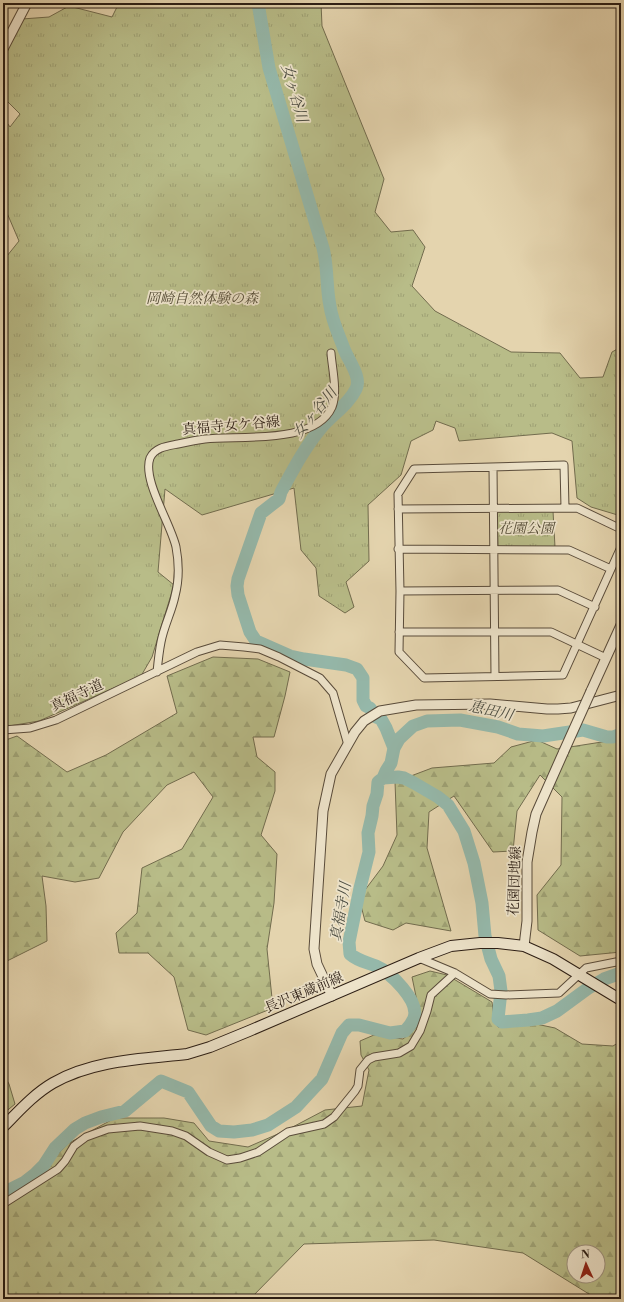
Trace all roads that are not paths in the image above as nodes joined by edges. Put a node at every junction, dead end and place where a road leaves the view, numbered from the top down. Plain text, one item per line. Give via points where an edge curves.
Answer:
1 (27, 3) edge
2 (3, 49) edge
3 (331, 353) dead end
4 (493, 466) junction
5 (494, 508) junction
6 (565, 508) junction
7 (398, 509) junction
8 (621, 530) edge
9 (621, 547) edge
10 (398, 549) junction
11 (495, 550) junction
12 (611, 569) junction
13 (400, 591) junction
14 (495, 591) junction
15 (595, 606) junction
16 (621, 624) edge
17 (399, 632) junction
18 (495, 632) junction
19 (577, 646) junction
20 (606, 658) junction
21 (157, 672) junction
22 (495, 676) junction
23 (621, 695) edge
24 (3, 730) edge
25 (348, 745) junction
26 (524, 946) junction
27 (419, 958) junction
28 (621, 961) edge
29 (455, 973) junction
30 (582, 976) junction
31 (332, 996) junction
32 (621, 1000) edge
33 (3, 1127) edge
34 (3, 1204) edge

1 - 2 street
3 - 21 street, 真福寺女ケ谷線 via 334,401 328,414 318,422 301,431 281,436 205,439 173,445 157,449 150,458 150,479 170,528 178,564 176,595 161,642
4 - 5 street
4 - 6 street via 564,465
4 - 7 street via 414,469 398,494
5 - 6 street
5 - 7 street
5 - 11 street
6 - 8 street via 577,508
7 - 10 street
9 - 12 street
10 - 11 street
10 - 13 street
11 - 12 street via 569,550
11 - 14 street
12 - 15 street
13 - 14 street
13 - 17 street
14 - 15 street via 558,590
14 - 18 street
15 - 19 street
16 - 20 street
17 - 18 street
17 - 22 street via 399,652 424,678
18 - 19 street via 551,632
18 - 22 street
19 - 20 street
19 - 22 street via 563,675
20 - 26 street, 花園団地線, bridge via 536,814 527,862 527,921
21 - 24 street, 真福寺道 via 56,720 30,728
21 - 25 street, 真福寺道 via 197,652 220,645 244,647 272,654 320,678 333,693
23 - 25 street via 558,709 490,704 432,704 387,709 375,713 364,721
25 - 31 street via 331,774 323,811 314,949 317,964
26 - 27 main road, 長沢東蔵前線 via 480,943 451,946
26 - 30 main road, 長沢東蔵前線
27 - 29 street
27 - 31 main road, 長沢東蔵前線
28 - 30 street via 586,968
29 - 30 street via 493,995 559,993
29 - 34 street via 431,995 420,1031 411,1046 399,1053 368,1060 360,1070 355,1091 334,1117 324,1124 288,1132 258,1152 227,1160 209,1152 186,1136 172,1131 140,1126 108,1129 86,1137 74,1146 58,1169
30 - 32 main road, 長沢東蔵前線
31 - 33 main road, 長沢東蔵前線 via 250,1032 198,1051 104,1064 78,1071 40,1092

